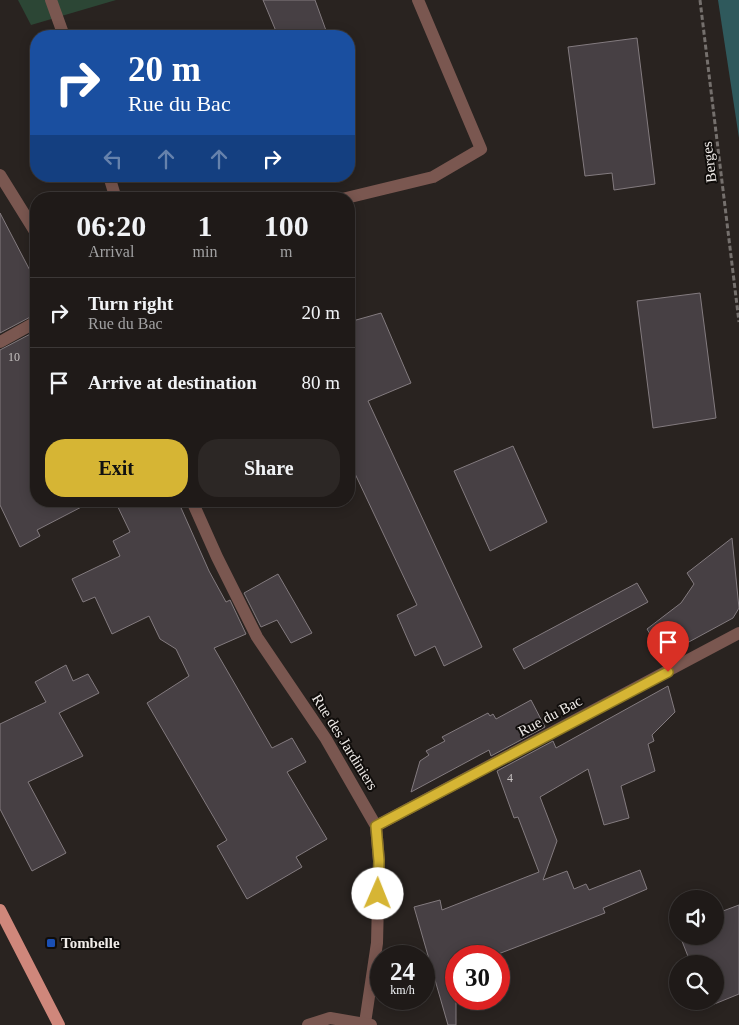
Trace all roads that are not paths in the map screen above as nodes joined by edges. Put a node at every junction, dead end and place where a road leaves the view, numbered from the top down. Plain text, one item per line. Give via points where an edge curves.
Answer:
1 (51, 0) edge
2 (418, 0) edge
3 (62, 30) edge
4 (0, 175) edge
5 (355, 196) edge
6 (30, 223) edge
7 (30, 325) edge
8 (0, 342) edge
9 (195, 507) edge
10 (739, 633) edge
11 (376, 826) junction
12 (0, 910) edge
13 (368, 1024) edge
14 (59, 1025) edge
15 (308, 1025) edge

1 - 3 street
2 - 5 street via 481,149 433,177
4 - 6 street
7 - 8 street
9 - 11 street, Rue des Jardiniers via 257,637 326,739
10 - 11 street, Rue du Bac
11 - 13 street, Rue des Jardiniers via 379,861 377,943
12 - 14 main road
13 - 15 street via 330,1018

